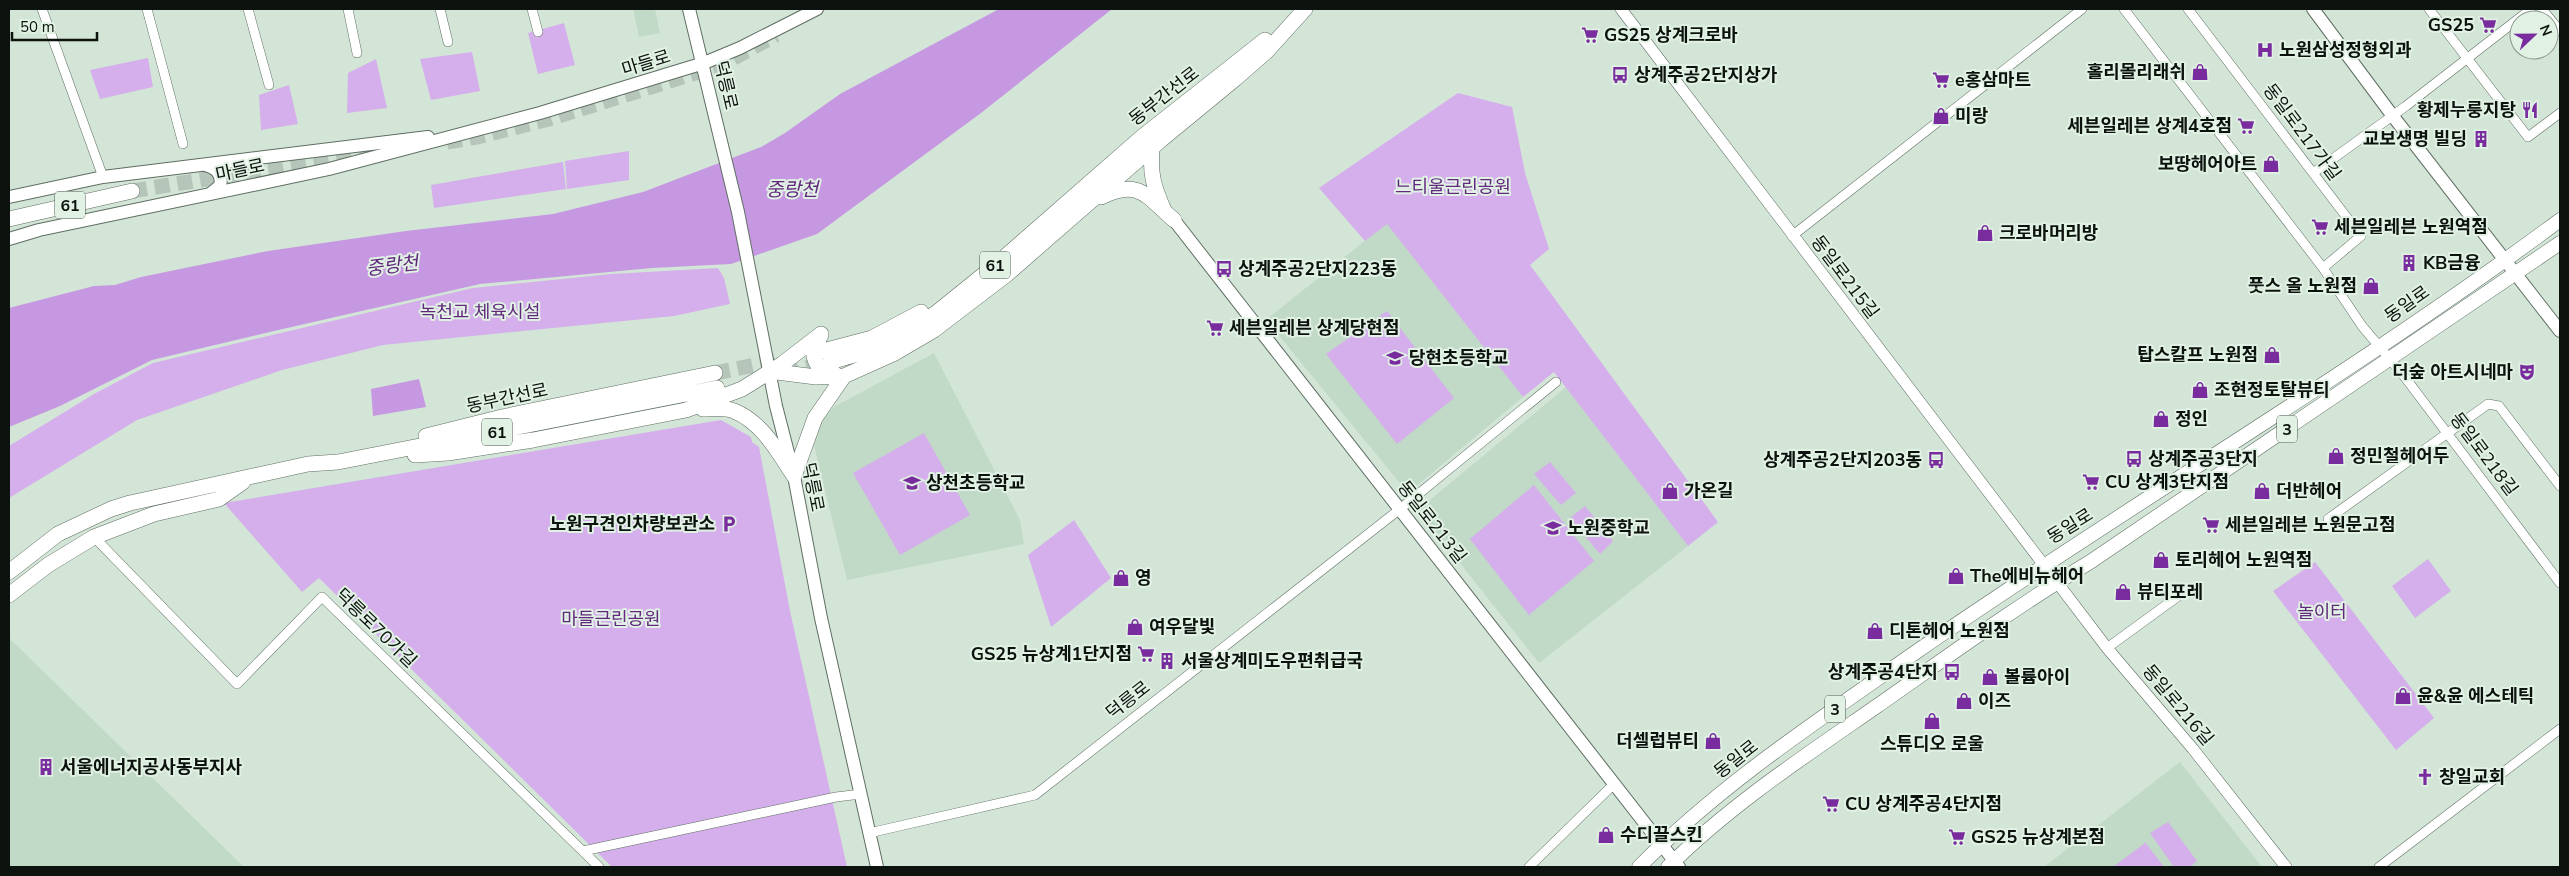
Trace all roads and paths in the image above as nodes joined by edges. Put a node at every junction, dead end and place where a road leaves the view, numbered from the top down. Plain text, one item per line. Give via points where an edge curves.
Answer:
1 (42, 9) edge
2 (147, 9) edge
3 (248, 9) edge
4 (348, 9) edge
5 (440, 9) edge
6 (532, 9) edge
7 (689, 9) edge
8 (817, 9) edge
9 (1304, 9) edge
10 (1621, 9) edge
11 (2082, 9) edge
12 (2124, 9) edge
13 (2188, 9) edge
14 (2313, 9) edge
15 (2429, 9) edge
16 (2531, 9) edge
17 (2542, 9) edge
18 (2560, 31) edge
19 (538, 32) dead end
20 (448, 42) dead end
21 (358, 53) dead end
22 (2467, 58) junction
23 (704, 63) junction
24 (269, 85) dead end
25 (2560, 112) edge
26 (2392, 115) junction
27 (478, 130) junction
28 (183, 144) dead end
29 (1152, 148) junction
30 (205, 165) junction
31 (2313, 173) junction
32 (102, 177) junction
33 (132, 191) tunnel mouth
34 (205, 196) junction
35 (1074, 196) junction
36 (9, 198) edge
37 (1088, 204) junction
38 (1050, 215) junction
39 (9, 219) edge
40 (1174, 220) junction
41 (2560, 220) edge
42 (1792, 236) junction
43 (9, 239) edge
44 (2560, 243) edge
45 (1035, 249) junction
46 (2506, 258) junction
47 (1020, 263) junction
48 (2323, 268) junction
49 (2517, 273) junction
50 (965, 290) junction
51 (2560, 331) edge
52 (2379, 347) junction
53 (2390, 359) junction
54 (769, 371) junction
55 (715, 373) tunnel mouth
56 (844, 376) junction
57 (1556, 382) dead end
58 (717, 388) tunnel mouth
59 (686, 410) junction
60 (2448, 433) junction
61 (350, 460) junction
62 (308, 464) junction
63 (2560, 468) edge
64 (2552, 475) junction
65 (794, 476) junction
66 (250, 477) junction
67 (2560, 486) edge
68 (1400, 509) junction
69 (2328, 520) dead end
70 (94, 537) junction
71 (2043, 565) junction
72 (9, 572) edge
73 (2056, 582) junction
74 (2560, 583) edge
75 (2184, 592) dead end
76 (9, 595) edge
77 (2107, 648) junction
78 (2560, 729) edge
79 (1614, 784) junction
80 (861, 794) junction
81 (869, 833) junction
82 (1662, 844) junction
83 (583, 851) junction
84 (1674, 865) edge
85 (599, 867) edge
86 (877, 867) edge
87 (1529, 867) edge
88 (1639, 867) edge
89 (2286, 867) edge
90 (2379, 867) edge

1 - 32 street
2 - 28 street
3 - 24 street
4 - 21 street
5 - 20 street
6 - 19 street
7 - 23 main road, 덕릉로
8 - 23 main road, 마들로
9 - 29 highway via 1267,51
9 - 35 highway, 동부간선로 / 61 via 1142,137
10 - 42 street, 동일로215길
11 - 42 street
12 - 48 street, 동일로218길
13 - 31 street, 동일로217가길
14 - 26 main road
15 - 22 street
16 - 22 street
17 - 18 street
22 - 25 street via 2528,137
22 - 26 street
23 - 27 main road, 마들로
23 - 54 main road, 덕릉로
26 - 31 street
26 - 46 main road
27 - 30 main road, 마들로
27 - 34 main road, 마들로 via 329,169
29 - 37 highway
29 - 40 highway via 1150,170 1156,191
30 - 32 main road, 마들로
30 - 34 main road via 216,169 221,182 216,191
31 - 48 street, 동일로217가길 via 2361,236
32 - 36 main road, 마들로
33 - 39 highway, 61
34 - 43 main road, 마들로
35 - 38 highway, 동부간선로 / 61
35 - 45 highway
37 - 40 highway via 1114,191 1132,187
37 - 45 highway
38 - 50 highway, 동부간선로 / 61
38 - 50 highway, 동부간선로 / 61 via 917,315 827,356 885,346
40 - 68 main road, 동일로213길
41 - 46 main road, 동일로 / 3
42 - 71 street, 동일로215길
44 - 49 main road, 동일로 / 3
45 - 47 highway
46 - 49 main road
46 - 52 main road, 동일로 / 3
47 - 50 highway
47 - 56 highway via 934,330 893,354
48 - 52 street, 동일로218길
49 - 51 main road
49 - 53 main road, 동일로 / 3
52 - 53 street, 동일로218길
52 - 71 main road, 동일로 / 3
53 - 60 street, 동일로218길
53 - 73 main road, 동일로 / 3
54 - 56 highway via 816,377
54 - 56 highway via 821,334 813,351 815,362 822,372
54 - 59 highway via 733,394
54 - 65 main road, 덕릉로
55 - 62 highway, 동부간선로 / 61 via 502,417
56 - 65 highway via 815,418
57 - 68 street, 덕릉로
58 - 61 highway, 동부간선로 / 61
59 - 61 highway via 448,453
59 - 65 highway via 734,411 754,424 774,444
60 - 64 street via 2488,404 2499,406
60 - 69 street
60 - 74 street, 동일로218길
61 - 62 highway, 동부간선로 / 61
62 - 66 highway, 동부간선로 / 61
63 - 64 street
64 - 67 street
65 - 80 main road, 덕릉로 via 804,537
66 - 70 highway via 218,498 154,514
66 - 72 highway, 동부간선로 / 61 via 111,509 58,534
68 - 79 main road, 동일로213길
68 - 81 street, 덕릉로 via 1035,795
70 - 76 highway via 48,565
70 - 83 street, 덕릉로70가길 via 237,684 322,597
71 - 73 street, 동일로216길
71 - 82 main road, 동일로 / 3 via 1784,745
73 - 77 street, 동일로216길
73 - 84 main road, 동일로 / 3 via 1795,762 1698,836
75 - 77 street
77 - 89 street, 동일로216길
78 - 90 street
79 - 82 main road, 동일로213길
79 - 87 street
80 - 81 main road, 덕릉로
80 - 83 street
81 - 86 main road, 덕릉로
82 - 84 main road, 동일로213길
82 - 88 main road, 동일로 / 3
83 - 85 street, 덕릉로70가길

